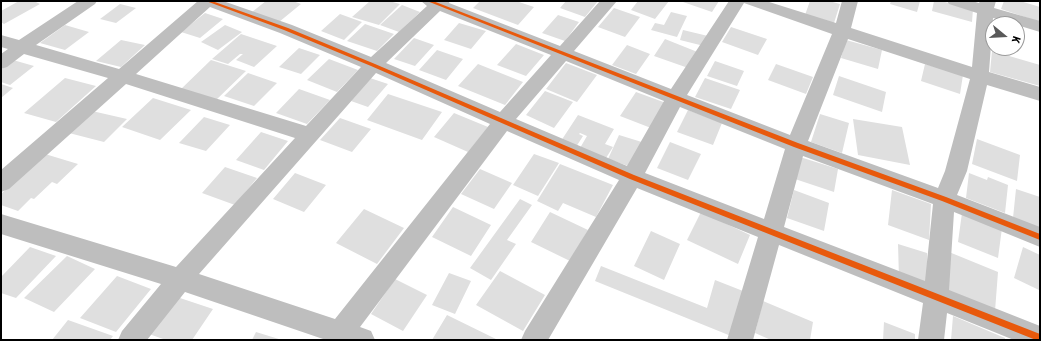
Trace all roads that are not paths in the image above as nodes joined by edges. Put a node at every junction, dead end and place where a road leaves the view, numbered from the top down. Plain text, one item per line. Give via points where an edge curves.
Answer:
1 (89, 1) edge
2 (208, 1) edge
3 (609, 1) edge
4 (737, 1) edge
5 (750, 1) edge
6 (850, 1) edge
7 (954, 1) edge
8 (437, 2) edge
9 (987, 5) edge
10 (1040, 27) edge
11 (842, 31) junction
12 (1, 40) edge
13 (21, 47) junction
14 (563, 53) junction
15 (1, 63) edge
16 (373, 65) junction
17 (122, 76) junction
18 (980, 76) junction
19 (1040, 94) edge
20 (675, 98) junction
21 (504, 120) junction
22 (310, 135) junction
23 (796, 145) junction
24 (632, 177) junction
25 (1, 183) edge
26 (944, 199) junction
27 (1, 224) edge
28 (771, 231) junction
29 (1040, 237) edge
30 (180, 279) junction
31 (936, 298) junction
32 (340, 331) junction
33 (1040, 338) edge
34 (131, 340) edge
35 (362, 340) edge
36 (534, 340) edge
37 (740, 340) edge
38 (931, 340) edge

1 - 13 street
2 - 16 street via 286,29
2 - 17 street
3 - 14 street
4 - 20 street
5 - 11 street
6 - 11 street
7 - 9 street
8 - 14 street
8 - 16 street
9 - 10 street
9 - 18 street
11 - 18 street
11 - 23 street
12 - 13 street
13 - 15 street
13 - 17 street
14 - 20 street
14 - 21 street
16 - 21 street
16 - 22 street
17 - 22 street
17 - 25 street
18 - 19 street
18 - 26 street via 956,171
20 - 23 street
20 - 24 street
21 - 24 street
21 - 32 street
22 - 30 street
23 - 26 street
23 - 28 street
24 - 28 street
24 - 36 street
26 - 29 street
26 - 31 street
27 - 30 street
28 - 31 street
28 - 37 street
30 - 32 street
30 - 34 street
31 - 33 street
31 - 38 street
32 - 35 street

